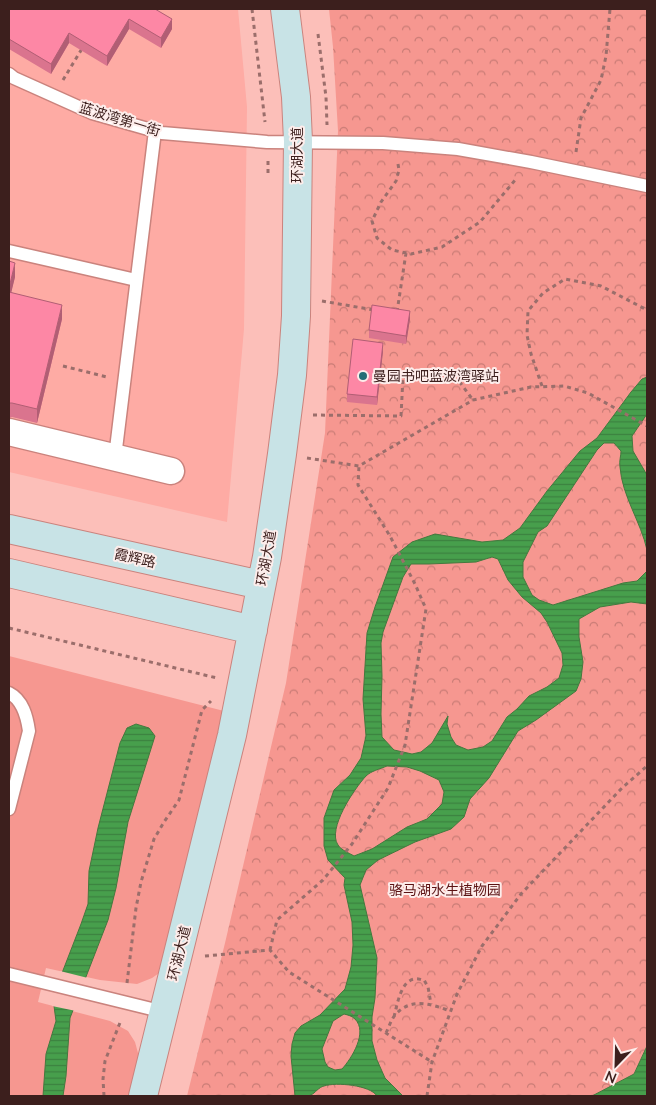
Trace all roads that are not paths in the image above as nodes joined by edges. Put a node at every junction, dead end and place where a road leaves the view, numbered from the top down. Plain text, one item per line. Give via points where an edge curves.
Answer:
1 (285, 9) edge
2 (9, 74) edge
3 (155, 132) junction
4 (298, 141) junction
5 (647, 186) edge
6 (9, 251) edge
7 (136, 280) junction
8 (9, 432) edge
9 (115, 457) junction
10 (171, 471) dead end
11 (9, 530) edge
12 (9, 573) edge
13 (261, 585) junction
14 (253, 630) junction
15 (9, 693) edge
16 (9, 809) edge
17 (9, 974) edge
18 (164, 1012) junction
19 (143, 1096) edge

1 - 4 street, 环湖大道
2 - 3 lane, 蓝波湾第一街 via 92,113
3 - 4 lane, 蓝波湾第一街 via 266,142
3 - 7 lane
4 - 5 lane, 蓝波湾第一街 via 458,149
4 - 13 street, 环湖大道 via 292,376
6 - 7 lane
7 - 9 lane
8 - 9 street
9 - 10 street
11 - 13 street, 霞辉路
12 - 14 street
13 - 14 street, 环湖大道
14 - 18 street, 环湖大道 via 232,736
15 - 16 lane via 22,707 28,731
17 - 18 lane
18 - 19 street, 环湖大道

